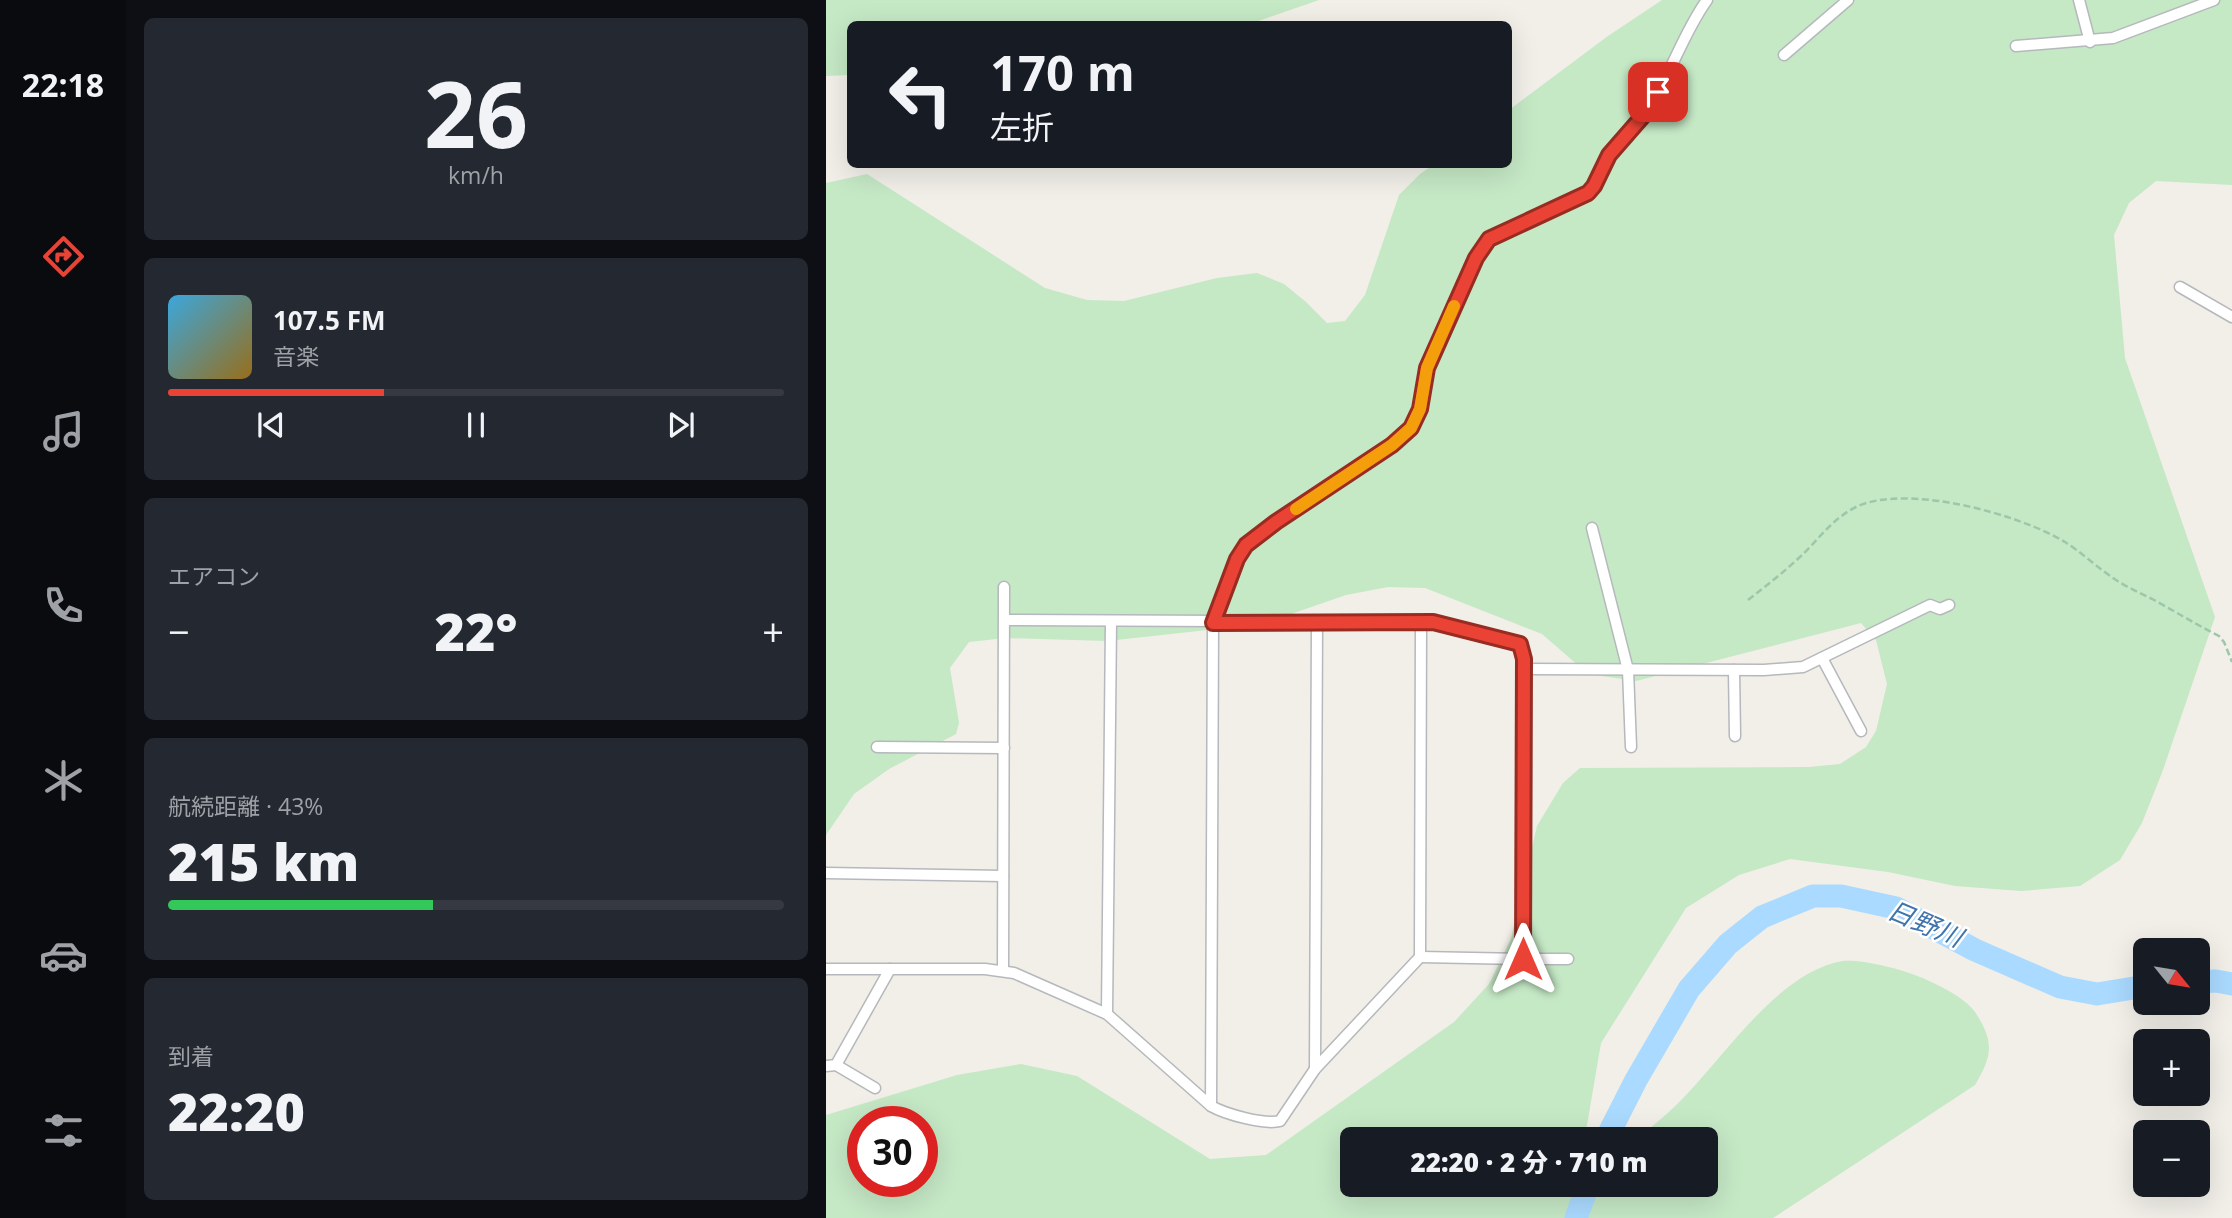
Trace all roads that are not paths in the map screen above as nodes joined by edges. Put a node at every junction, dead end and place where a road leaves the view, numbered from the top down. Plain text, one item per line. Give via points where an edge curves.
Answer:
1 (1707, 0) edge
2 (1848, 0) edge
3 (2078, 0) edge
4 (2214, 0) edge
5 (2090, 42) junction
6 (2016, 46) dead end
7 (1784, 55) dead end
8 (2180, 287) dead end
9 (2232, 317) edge
10 (1592, 528) dead end
11 (1004, 587) dead end
12 (1949, 605) dead end
13 (1004, 620) junction
14 (1111, 622) junction
15 (1317, 622) junction
16 (1213, 623) junction
17 (1421, 623) junction
18 (1822, 658) junction
19 (1524, 669) junction
20 (1628, 670) junction
21 (1734, 670) junction
22 (1861, 731) dead end
23 (1735, 737) dead end
24 (877, 747) dead end
25 (1631, 747) dead end
26 (1004, 748) junction
27 (826, 873) edge
28 (1003, 876) junction
29 (1420, 957) junction
30 (1523, 959) junction
31 (1568, 959) dead end
32 (826, 969) edge
33 (890, 969) junction
34 (1003, 970) junction
35 (1107, 1014) junction
36 (831, 1065) edge
37 (1315, 1069) junction
38 (875, 1088) dead end
39 (1211, 1105) junction

1 - 16 street via 1658,92 1609,155 1588,193 1489,239 1481,250 1427,368 1420,409 1411,428 1246,545
2 - 7 street
3 - 5 street
4 - 5 street via 2113,38
5 - 6 street
8 - 9 street
10 - 20 street
11 - 13 street
12 - 18 street via 1940,609 1930,605
13 - 14 street
13 - 26 street
14 - 16 street
14 - 35 street
15 - 16 street
15 - 17 street
15 - 37 street
16 - 39 street
17 - 19 street via 1520,644
17 - 29 street
18 - 21 street via 1803,667
18 - 22 street
19 - 20 street
19 - 30 street
20 - 21 street
20 - 25 street
21 - 23 street
24 - 26 street
26 - 28 street
27 - 28 street
28 - 34 street
29 - 30 street
29 - 37 street
30 - 31 street
32 - 33 street
33 - 34 street
33 - 36 street
34 - 35 street
35 - 39 street
36 - 38 street
37 - 39 street via 1280,1121 1221,1112

